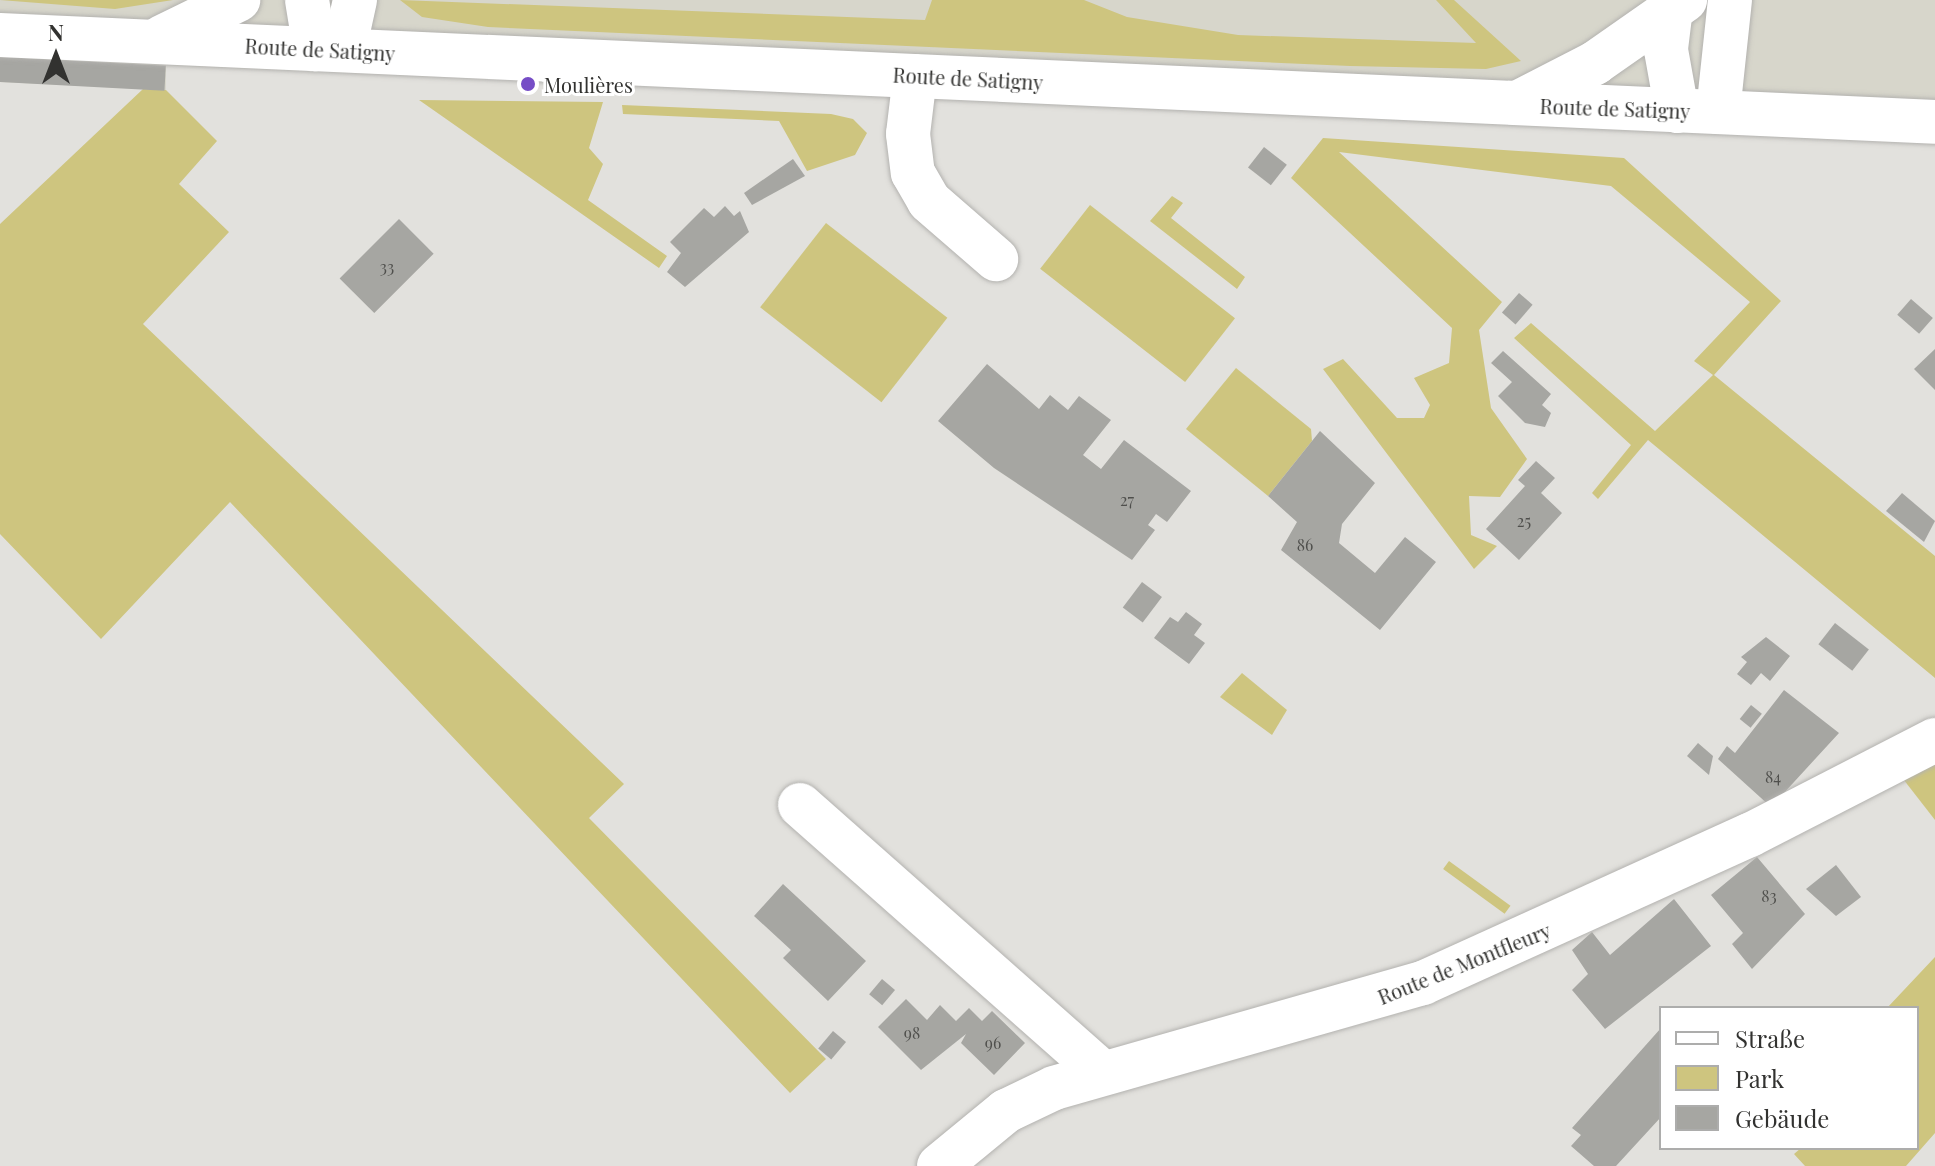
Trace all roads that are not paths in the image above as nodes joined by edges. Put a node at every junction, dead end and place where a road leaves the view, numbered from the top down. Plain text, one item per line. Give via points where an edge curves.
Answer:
1 (238, 0) edge
2 (307, 0) edge
3 (355, 0) edge
4 (1730, 0) edge
5 (1677, 8) edge
6 (0, 35) edge
7 (330, 50) junction
8 (169, 53) junction
9 (915, 76) junction
10 (1515, 104) junction
11 (1698, 112) junction
12 (1935, 122) edge
13 (996, 259) dead end
14 (1935, 740) edge
15 (800, 805) dead end
16 (1102, 1072) junction
17 (939, 1166) edge

1 - 8 street
2 - 7 street
3 - 7 street
4 - 11 street
5 - 10 street
5 - 11 street via 1666,50
6 - 8 street, Route de Satigny
7 - 8 street, Route de Satigny
7 - 9 street, Route de Satigny via 611,79
9 - 10 street, Route de Satigny via 1280,107
9 - 13 street via 908,134 913,173 929,201
10 - 11 street, Route de Satigny
11 - 12 street, Route de Satigny
14 - 16 street, Route de Montfleury via 1738,841 1423,983
15 - 16 street
16 - 17 street, Route de Montfleury via 1006,1111

